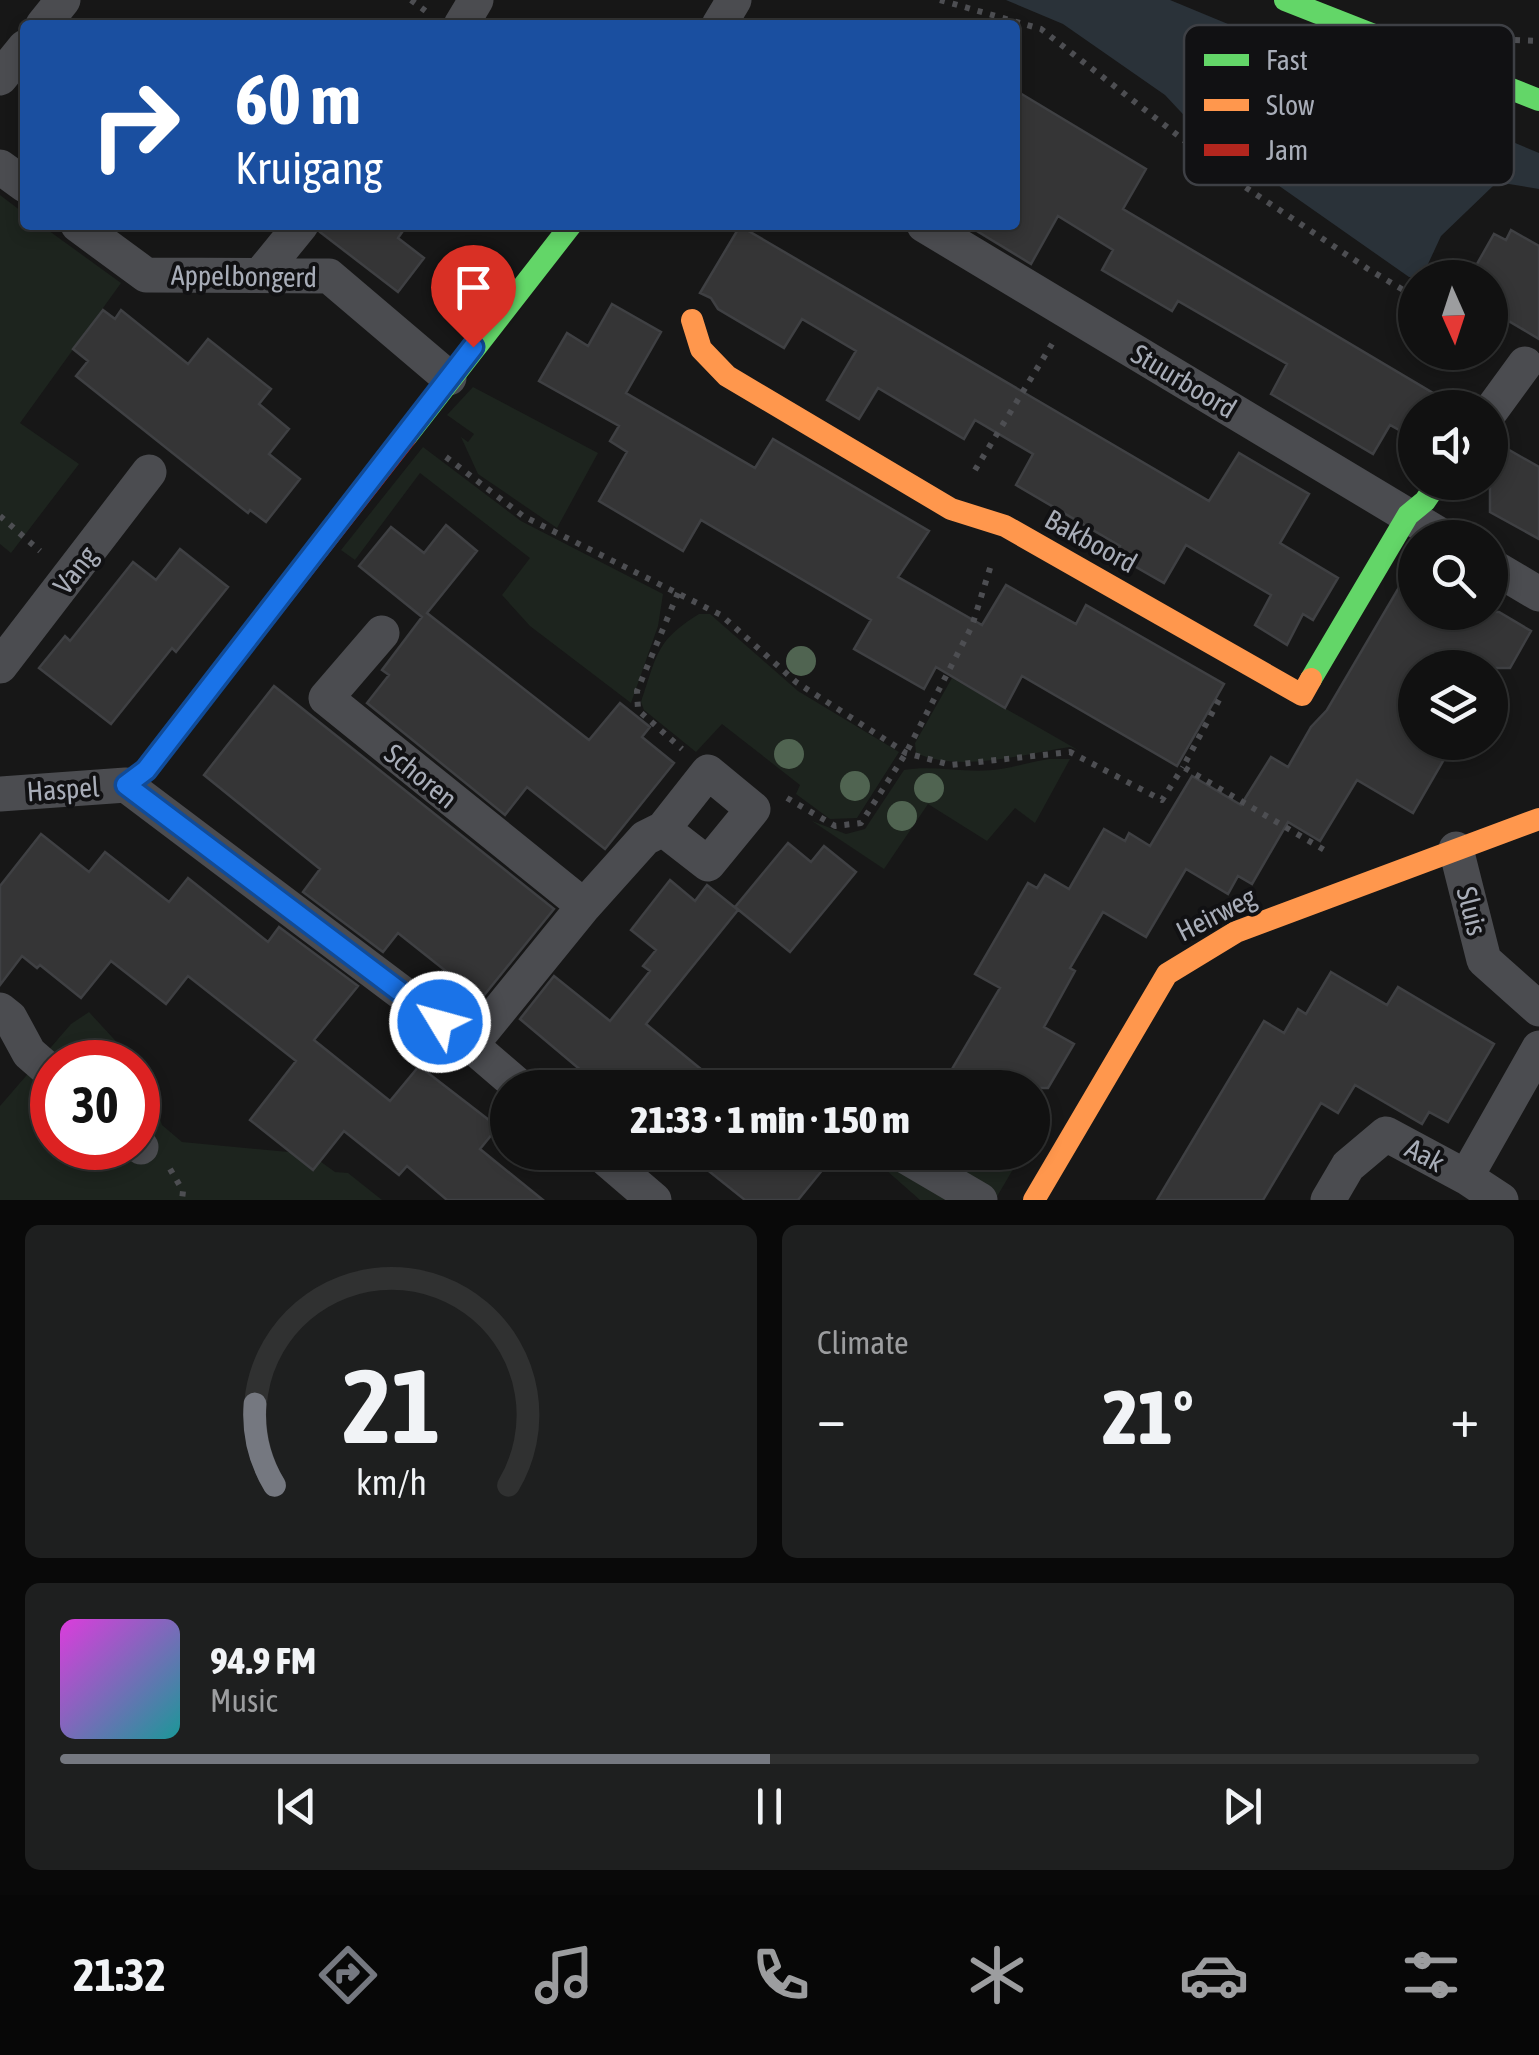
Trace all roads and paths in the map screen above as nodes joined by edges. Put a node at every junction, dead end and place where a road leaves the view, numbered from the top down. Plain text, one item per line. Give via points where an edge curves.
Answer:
1 (63, 0) edge
2 (940, 0) edge
3 (1284, 0) edge
4 (46, 20) edge
5 (1010, 20) edge
6 (1020, 23) edge
7 (1348, 25) edge
8 (20, 53) edge
9 (0, 78) edge
10 (1514, 90) edge
11 (1539, 100) edge
12 (1184, 139) edge
13 (0, 167) edge
14 (20, 182) edge
15 (1244, 185) edge
16 (85, 230) edge
17 (297, 230) edge
18 (566, 230) edge
19 (932, 230) edge
20 (262, 274) junction
21 (1398, 287) edge
22 (1071, 314) junction
23 (692, 320) dead end
24 (1525, 364) dead end
25 (449, 378) junction
26 (1506, 390) edge
27 (411, 427) junction
28 (150, 472) dead end
29 (1426, 500) edge
30 (950, 509) junction
31 (0, 516) edge
32 (1408, 516) junction
33 (1415, 520) edge
34 (1005, 526) junction
35 (72, 575) junction
36 (1508, 575) edge
37 (678, 593) junction
38 (1539, 594) edge
39 (382, 633) dead end
40 (1242, 660) junction
41 (0, 666) edge
42 (906, 753) junction
43 (1182, 767) junction
44 (708, 772) junction
45 (126, 785) junction
46 (0, 794) edge
47 (753, 809) junction
48 (1539, 820) edge
49 (663, 829) junction
50 (1456, 849) junction
51 (1365, 884) junction
52 (584, 906) junction
53 (1539, 1009) edge
54 (0, 1010) edge
55 (471, 1045) junction
56 (1539, 1048) edge
57 (30, 1055) edge
58 (500, 1070) edge
59 (619, 1170) edge
60 (929, 1170) edge
61 (1466, 1177) junction
62 (654, 1200) edge
63 (980, 1200) edge
64 (1034, 1200) edge
65 (1328, 1200) edge
66 (1501, 1200) edge

1 - 4 street
2 - 5 path
3 - 7 street
6 - 12 path via 1041,29
8 - 9 street
10 - 11 street
13 - 14 street
15 - 21 path
16 - 20 street, Appelbongerd via 146,275
17 - 20 street
18 - 25 street
19 - 22 street, Stuurboord
20 - 25 street, Appelbongerd via 328,276
22 - 30 path
22 - 32 street, Stuurboord
23 - 30 street, Bakboord via 701,349 727,376
24 - 26 street
25 - 27 street
27 - 37 path via 524,516
27 - 45 street via 146,770
28 - 35 street, Vang
29 - 32 street
30 - 34 street, Bakboord
31 - 35 path
32 - 33 street, Stuurboord
32 - 40 street, Bakboord via 1302,695
34 - 40 street, Bakboord
34 - 42 path via 972,626
35 - 41 street, Vang
36 - 38 street
37 - 42 path via 721,615 796,682
37 - 44 path via 637,691 638,710
39 - 52 street, Schoren via 326,698
40 - 43 path
42 - 43 path via 951,765 1070,752 1162,800
42 - 47 path via 860,823 835,826 790,797
43 - 51 path via 1340,860
44 - 47 street
44 - 49 street
45 - 46 street, Haspel
45 - 55 street
47 - 49 street via 708,864
48 - 50 street, Heirweg
49 - 52 street via 645,838
50 - 51 street, Heirweg
50 - 53 street, Sluis via 1484,960
51 - 64 street, Heirweg via 1236,932 1166,974
52 - 55 street
54 - 57 street
55 - 58 street
56 - 61 street, Aak
59 - 62 street
60 - 63 street
61 - 65 street, Aak via 1386,1134 1348,1166
61 - 66 street

